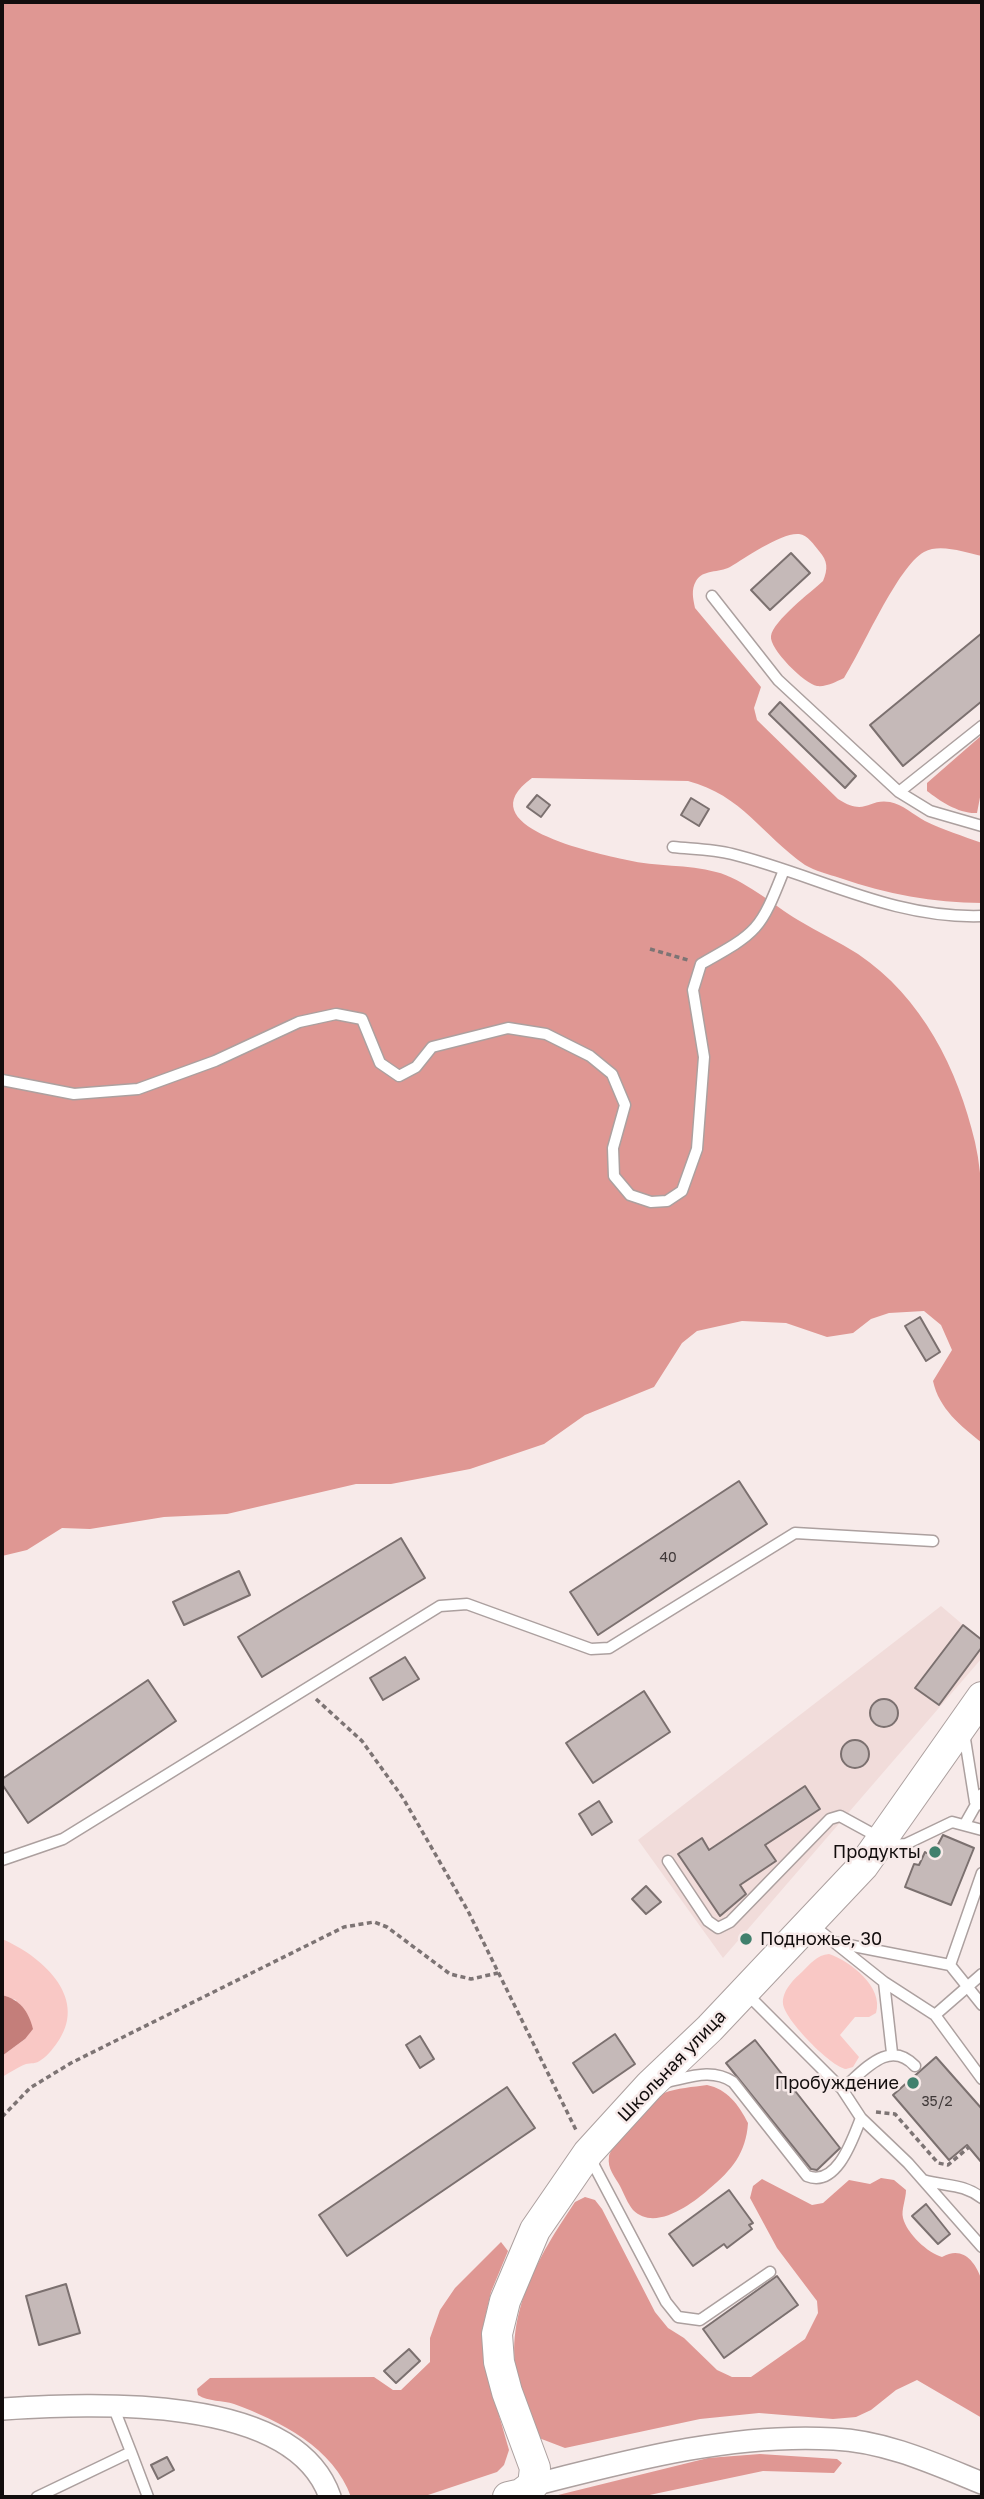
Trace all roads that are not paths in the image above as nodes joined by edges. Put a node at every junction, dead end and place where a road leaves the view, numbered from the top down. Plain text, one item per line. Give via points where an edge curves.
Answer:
1 (712, 596) dead end
2 (982, 726) edge
3 (899, 792) junction
4 (982, 826) edge
5 (673, 847) dead end
6 (784, 870) junction
7 (982, 916) edge
8 (2, 1080) edge
9 (933, 1541) dead end
10 (982, 1697) edge
11 (963, 1727) junction
12 (980, 1801) edge
13 (965, 1824) junction
14 (982, 1830) edge
15 (882, 1841) junction
16 (2, 1860) edge
17 (668, 1861) dead end
18 (982, 1873) edge
19 (809, 1922) junction
20 (837, 1943) junction
21 (950, 1965) junction
22 (982, 1974) edge
23 (884, 1982) junction
24 (968, 1986) junction
25 (744, 1991) junction
26 (982, 2005) edge
27 (935, 2015) junction
28 (892, 2053) junction
29 (915, 2066) dead end
30 (982, 2079) edge
31 (650, 2085) junction
32 (842, 2089) junction
33 (861, 2118) junction
34 (588, 2154) junction
35 (922, 2180) junction
36 (982, 2197) edge
37 (982, 2247) edge
38 (770, 2272) dead end
39 (114, 2406) junction
40 (2, 2409) edge
41 (131, 2452) junction
42 (982, 2483) edge
43 (520, 2491) edge
44 (37, 2497) edge
45 (148, 2497) edge
46 (330, 2497) edge

1 - 3 lane via 778,680
2 - 3 lane
3 - 4 lane via 930,811
5 - 6 lane via 729,853
6 - 7 lane via 878,904 958,917
6 - 8 lane via 765,919 746,939 701,964 693,990 704,1057 697,1149 682,1191 667,1201 651,1202 631,1195 614,1176 613,1148 625,1105 612,1074 590,1056 546,1034 508,1028 432,1047 416,1067 399,1076 380,1063 362,1019 336,1014 299,1022 215,1061 138,1089 74,1094
9 - 16 lane via 795,1533 609,1648 590,1649 467,1604 440,1606 63,1839
10 - 11 main road, Школьная улица
11 - 12 lane
11 - 15 main road, Школьная улица
12 - 13 lane
13 - 14 lane
13 - 15 lane via 944,1824 906,1844
15 - 17 lane via 840,1816 830,1819 730,1922 718,1928 708,1921
15 - 19 main road, Школьная улица
18 - 21 lane
19 - 20 lane
19 - 25 main road, Школьная улица
20 - 21 lane
20 - 23 lane
21 - 24 lane
22 - 24 lane
23 - 27 lane
23 - 28 lane
24 - 26 lane
24 - 27 lane
25 - 31 main road, Школьная улица
25 - 32 lane
27 - 30 lane
28 - 29 lane via 906,2056
28 - 32 lane via 880,2057
31 - 33 lane via 722,2075 733,2082 814,2179 846,2157
31 - 34 main road, Школьная улица
32 - 33 lane
33 - 35 lane
34 - 38 lane via 678,2317 700,2320
34 - 43 main road, Школьная улица via 535,2230 505,2301 497,2334 507,2392 535,2468
35 - 36 lane via 945,2187 966,2186
35 - 37 lane
39 - 40 street
39 - 41 lane
39 - 46 street via 227,2418 267,2434 305,2458
41 - 44 lane
41 - 45 lane
42 - 43 street via 896,2451 835,2439 667,2452

